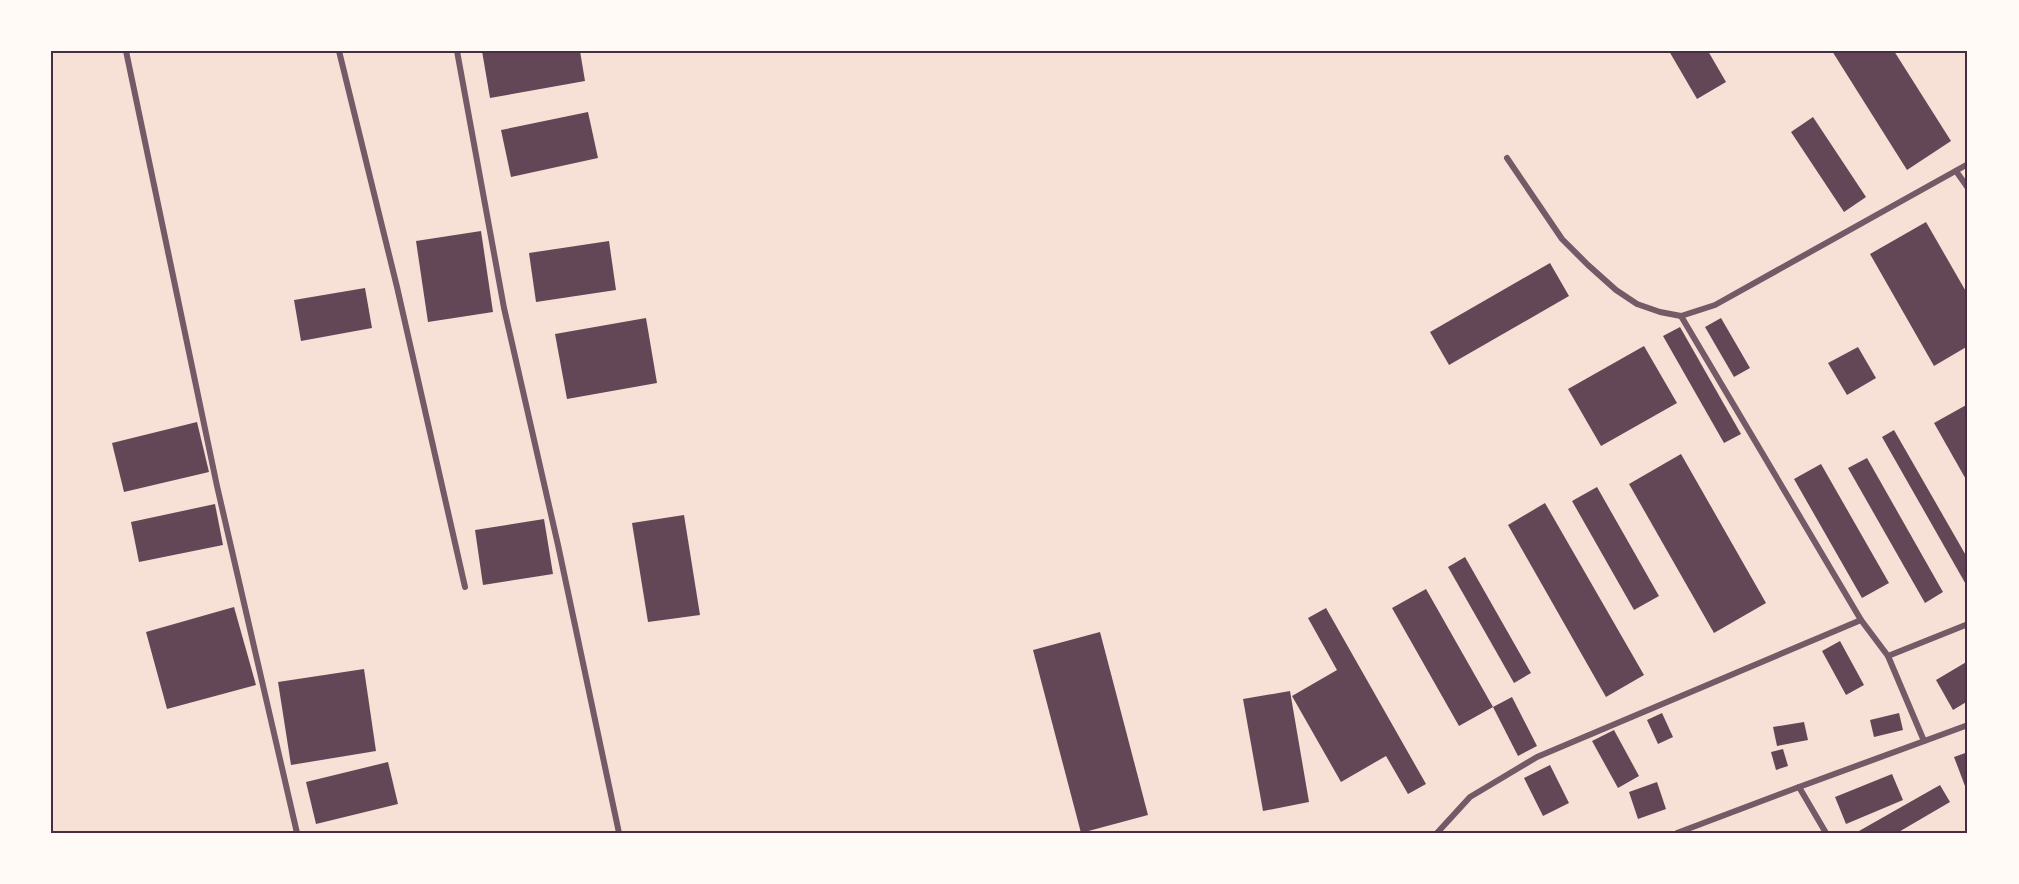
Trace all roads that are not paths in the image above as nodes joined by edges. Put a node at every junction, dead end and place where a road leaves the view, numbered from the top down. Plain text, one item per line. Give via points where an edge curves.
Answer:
1 (126, 51) edge
2 (339, 51) edge
3 (457, 51) edge
4 (1507, 158) dead end
5 (1968, 164) edge
6 (1956, 171) junction
7 (1968, 189) edge
8 (1681, 316) junction
9 (465, 588) dead end
10 (1861, 620) junction
11 (1968, 624) edge
12 (1888, 656) junction
13 (1968, 725) edge
14 (1924, 741) junction
15 (1799, 787) junction
16 (297, 833) edge
17 (619, 833) edge
18 (1437, 833) edge
19 (1677, 833) edge
20 (1826, 833) edge

1 - 16 street via 217,486
2 - 9 street
3 - 17 street via 504,308
4 - 8 street via 1562,238 1588,266 1637,304
5 - 6 street
6 - 7 street
6 - 8 street via 1714,305
8 - 10 street
10 - 12 street
10 - 18 street via 1537,757 1470,797
11 - 12 street
12 - 14 street
13 - 14 street
14 - 15 street
15 - 19 street
15 - 20 street

